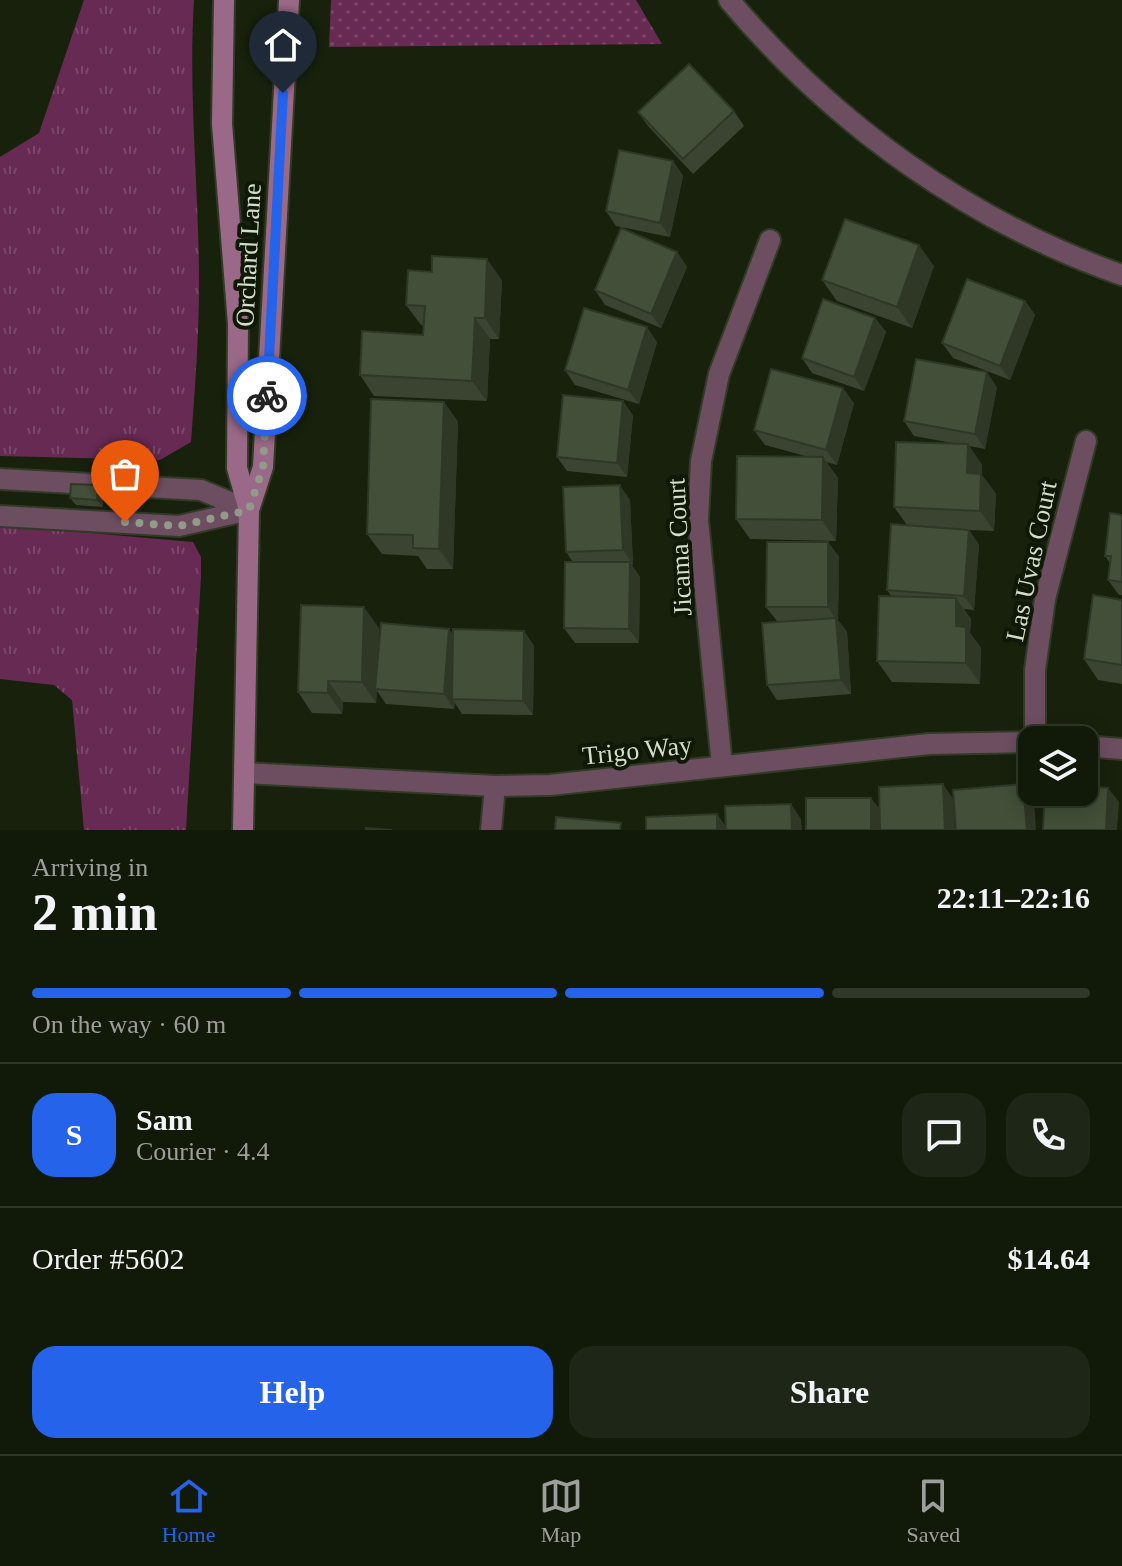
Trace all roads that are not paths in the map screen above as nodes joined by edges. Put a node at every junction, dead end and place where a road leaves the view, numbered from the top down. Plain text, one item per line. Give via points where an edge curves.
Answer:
1 (224, 0) edge
2 (289, 0) edge
3 (729, 0) edge
4 (770, 240) dead end
5 (1122, 275) edge
6 (1086, 441) dead end
7 (0, 479) edge
8 (249, 510) junction
9 (0, 516) edge
10 (1034, 726) edge
11 (1018, 741) edge
12 (1098, 747) edge
13 (1122, 749) edge
14 (722, 766) junction
15 (246, 773) junction
16 (495, 786) junction
17 (243, 830) edge
18 (491, 830) edge

1 - 8 street, Orchard Lane via 222,124 238,324 237,468
2 - 8 street, Orchard Lane via 263,467
3 - 5 street via 792,69 850,121 940,187 1050,246
4 - 14 street, Jicama Court via 719,374 701,461 698,520
6 - 10 street, Las Uvas Court via 1045,599
7 - 8 street via 201,490
8 - 9 street via 179,526
8 - 15 street, Orchard Lane
11 - 14 street, Trigo Way via 929,744
12 - 13 street
14 - 16 street, Trigo Way
15 - 16 street, Trigo Way
15 - 17 street, Orchard Lane
16 - 18 street

